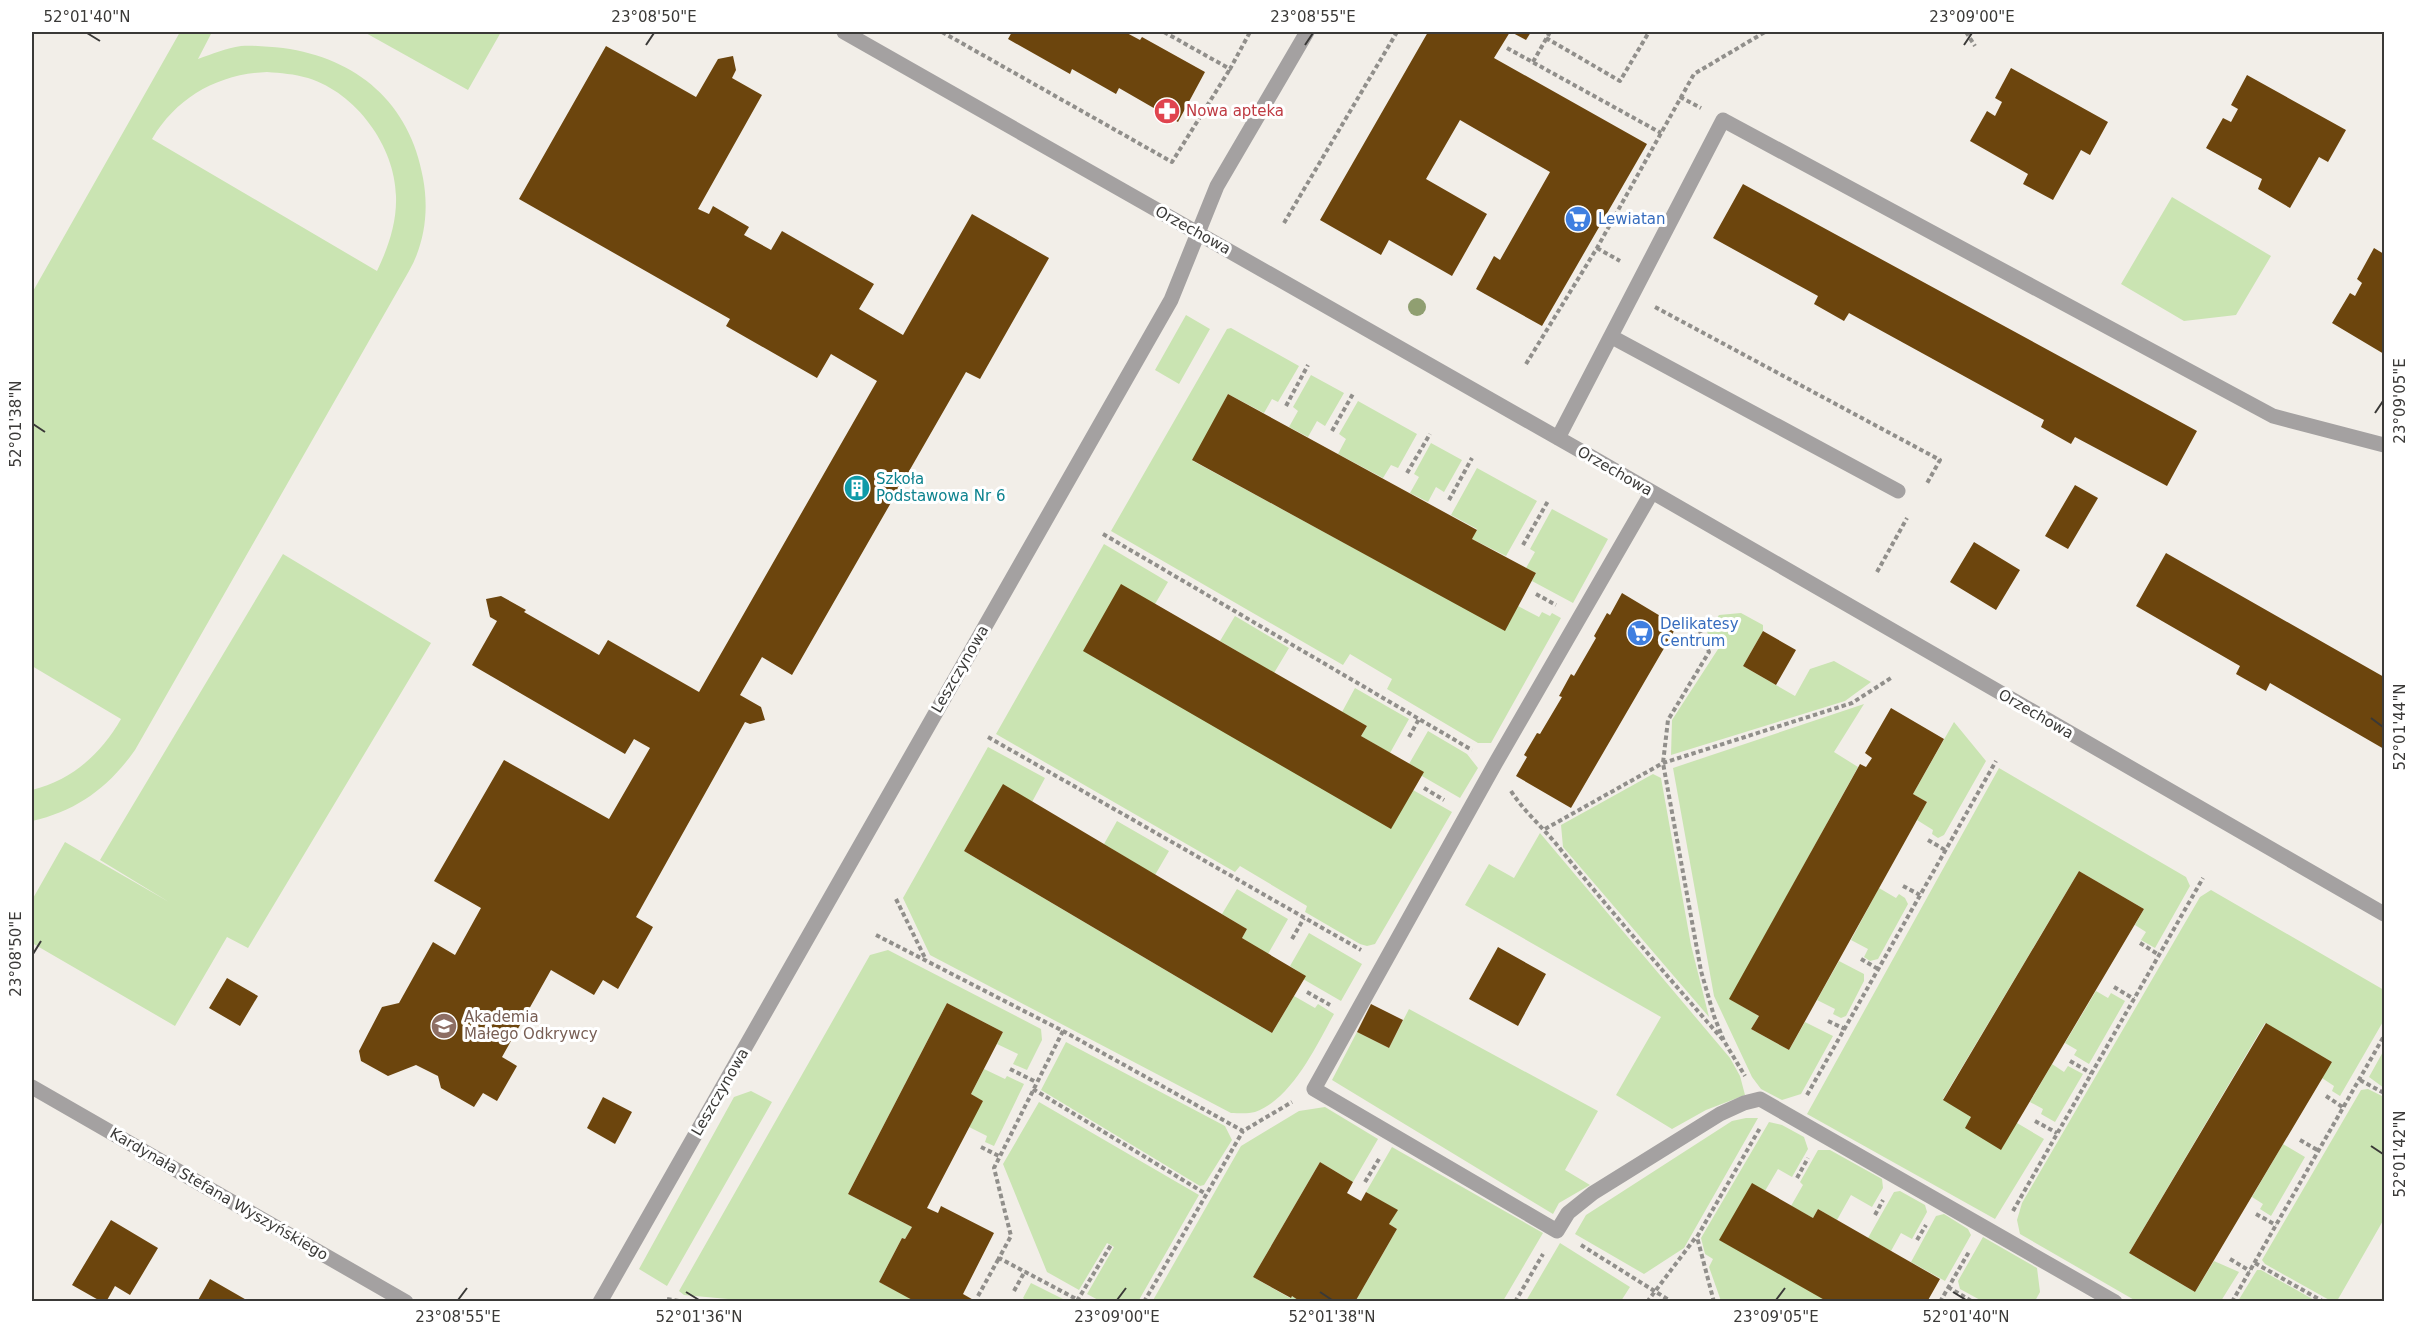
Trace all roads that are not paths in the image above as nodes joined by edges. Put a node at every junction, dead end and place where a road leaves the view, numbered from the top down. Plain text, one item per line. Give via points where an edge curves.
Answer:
1 (844, 32) edge
2 (1306, 32) edge
3 (1198, 232) junction
4 (1612, 337) junction
5 (1558, 438) junction
6 (2385, 445) edge
7 (1898, 491) dead end
8 (1652, 492) junction
9 (2385, 914) edge
10 (32, 1087) edge
11 (2114, 1301) edge
12 (406, 1302) edge
13 (600, 1302) edge

1 - 3 street, Orzechowa
2 - 3 street, Leszczynowa via 1217,186
3 - 5 street, Orzechowa
3 - 13 street, Leszczynowa via 1171,300
4 - 5 street
4 - 6 street via 1723,120 2273,416
4 - 7 street
5 - 8 street, Orzechowa
8 - 9 street, Orzechowa
8 - 11 street via 1314,1089 1557,1230 1568,1213 1593,1192 1720,1114 1744,1103 1766,1103
10 - 12 street, Kardynała Stefana Wyszyńskiego

